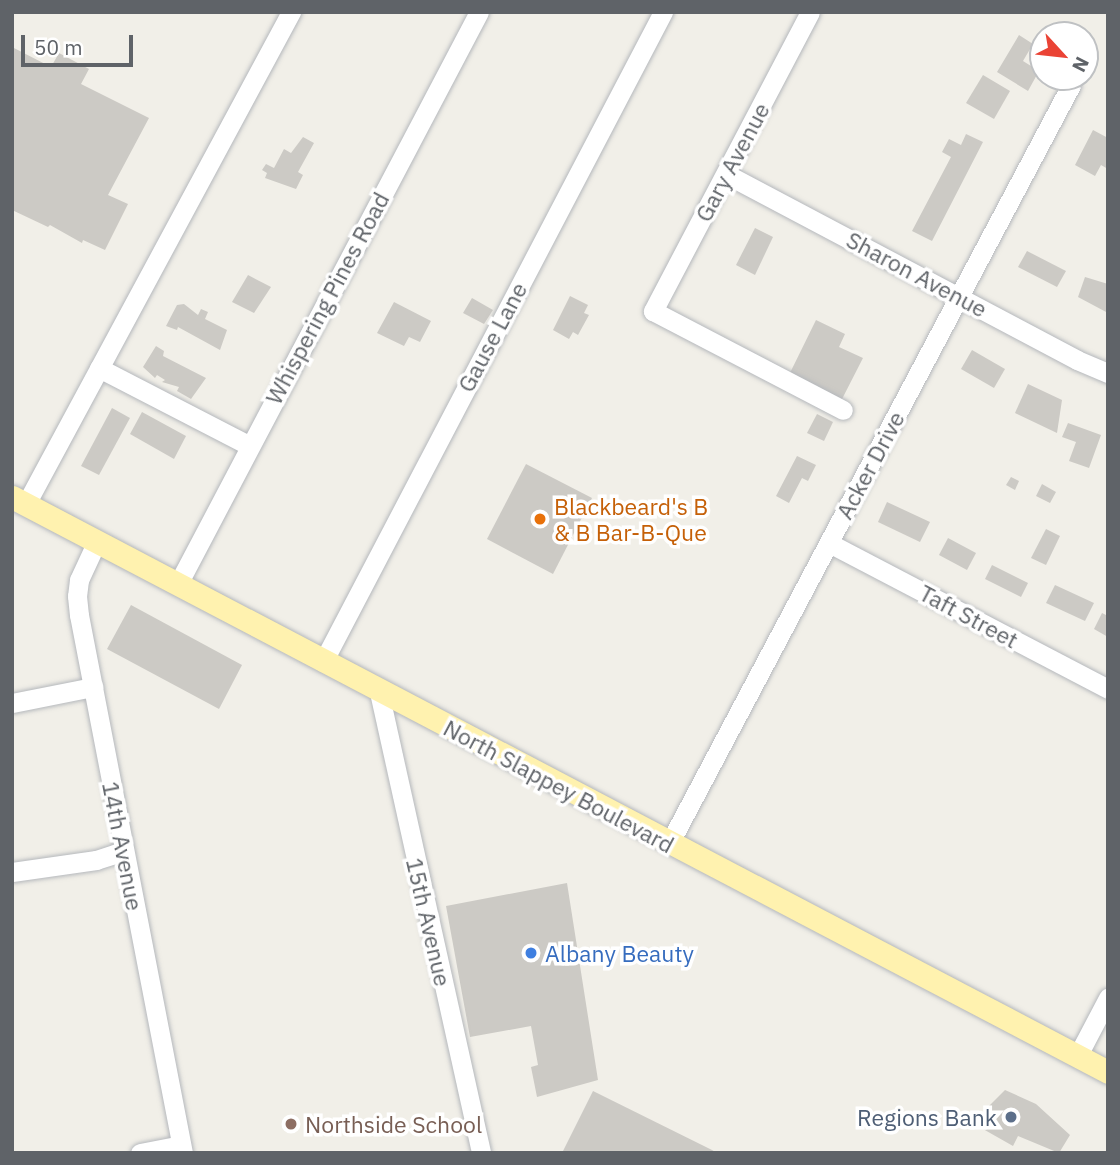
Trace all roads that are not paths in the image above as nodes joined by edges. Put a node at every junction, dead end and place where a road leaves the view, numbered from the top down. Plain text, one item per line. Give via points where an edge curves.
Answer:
1 (291, 12) edge
2 (479, 12) edge
3 (663, 12) edge
4 (810, 12) edge
5 (1068, 91) edge
6 (726, 174) junction
7 (958, 297) junction
8 (99, 368) junction
9 (1108, 373) edge
10 (843, 410) dead end
11 (250, 446) junction
12 (19, 500) edge
13 (97, 541) junction
14 (829, 543) junction
15 (178, 584) junction
16 (323, 662) junction
17 (93, 687) junction
18 (1108, 690) edge
19 (379, 692) junction
20 (12, 703) edge
21 (669, 845) junction
22 (124, 851) junction
23 (12, 872) edge
24 (1108, 998) edge
25 (1077, 1056) junction
26 (1108, 1072) edge
27 (182, 1149) edge
28 (140, 1153) edge
29 (481, 1153) edge

1 - 8 street
2 - 11 street, Whispering Pines Road
3 - 16 street, Gause Lane
4 - 6 street, Gary Avenue
5 - 7 street, Acker Drive
6 - 7 street, Sharon Avenue
6 - 10 street, Gary Avenue via 653,311
7 - 9 street, Sharon Avenue
7 - 14 street, Acker Drive
8 - 11 street
8 - 12 street
11 - 15 street, Whispering Pines Road
12 - 13 main road, North Slappey Boulevard
13 - 15 main road, North Slappey Boulevard
13 - 17 street, 14th Avenue via 79,580 77,596
14 - 18 street, Taft Street
14 - 21 street, Acker Drive
15 - 16 main road, North Slappey Boulevard
16 - 19 main road, North Slappey Boulevard
17 - 20 street
17 - 22 street, 14th Avenue
19 - 21 main road, North Slappey Boulevard
19 - 29 street, 15th Avenue
21 - 25 main road, North Slappey Boulevard
22 - 23 street via 96,860
22 - 27 street, 14th Avenue
24 - 25 street
25 - 26 main road, North Slappey Boulevard
27 - 28 street

